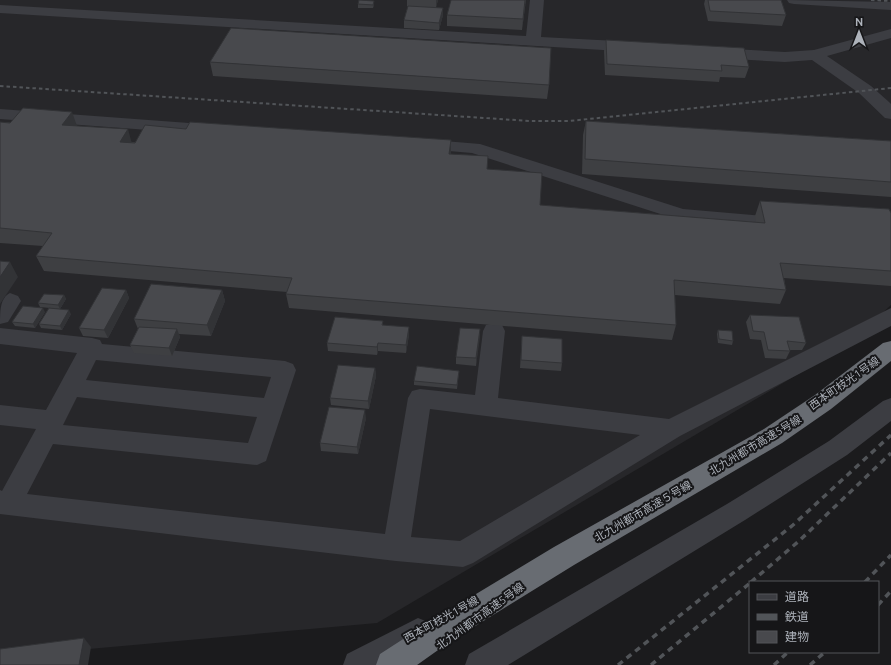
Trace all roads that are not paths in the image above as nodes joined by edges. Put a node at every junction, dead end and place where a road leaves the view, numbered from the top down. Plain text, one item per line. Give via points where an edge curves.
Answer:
1 (537, 0) edge
2 (794, 0) edge
3 (891, 6) edge
4 (0, 9) edge
5 (891, 32) edge
6 (533, 40) junction
7 (651, 48) edge
8 (699, 51) edge
9 (815, 55) junction
10 (0, 114) edge
11 (891, 114) edge
12 (229, 130) edge
13 (403, 143) edge
14 (806, 225) edge
15 (891, 316) edge
16 (494, 331) edge
17 (0, 336) edge
18 (891, 349) edge
19 (90, 351) junction
20 (70, 387) junction
21 (485, 406) junction
22 (891, 408) edge
23 (272, 409) junction
24 (0, 415) edge
25 (49, 427) junction
26 (671, 429) junction
27 (4, 502) edge
28 (396, 548) junction
29 (564, 556) junction
30 (358, 665) edge
31 (391, 665) edge
32 (414, 665) edge
33 (480, 665) edge

1 - 6 street
2 - 3 street
4 - 6 street
5 - 9 street
6 - 7 street
8 - 9 street via 785,58
9 - 11 street via 869,91
10 - 12 street
13 - 14 street via 474,148 682,214
15 - 26 street
16 - 21 street
17 - 19 street via 92,346
18 - 29 highway, 北九州都市高速5号線 via 823,402 773,436
18 - 30 street, 西本町枝光1号線 via 735,458
19 - 20 street
19 - 23 street via 285,370
20 - 23 street
20 - 25 street
21 - 26 street
21 - 28 street via 420,398
22 - 33 street via 838,448 736,512
23 - 25 street via 257,454
24 - 25 street
25 - 27 street
26 - 28 street via 463,554
27 - 28 street
29 - 31 highway via 438,633
29 - 32 highway, 北九州都市高速5号線 via 478,616

